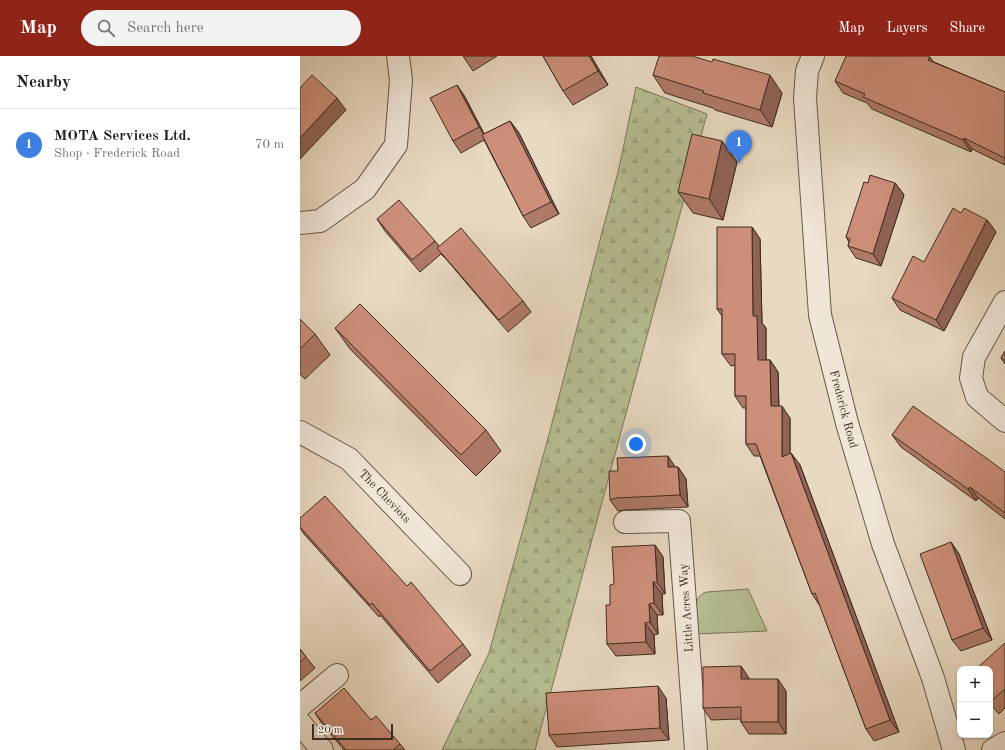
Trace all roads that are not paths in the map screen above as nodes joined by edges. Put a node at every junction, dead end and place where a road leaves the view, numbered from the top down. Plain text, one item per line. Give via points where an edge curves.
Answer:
1 (398, 56) edge
2 (813, 56) edge
3 (300, 223) edge
4 (1005, 302) edge
5 (1005, 421) edge
6 (300, 432) edge
7 (625, 522) dead end
8 (460, 574) dead end
9 (337, 675) dead end
10 (300, 706) edge
11 (300, 724) edge
12 (1005, 743) edge
13 (322, 750) edge
14 (696, 750) edge
15 (954, 750) edge
16 (993, 750) edge

1 - 3 street via 401,80 396,145 365,189 320,221
2 - 15 street, Frederick Road via 807,71 805,98 820,315 847,424 883,544 933,678
4 - 5 street via 974,357 971,378 977,397
6 - 8 street, The Cheviots via 349,459
7 - 14 street, Little Acres Way via 679,521
9 - 10 street
11 - 13 street
12 - 16 street

